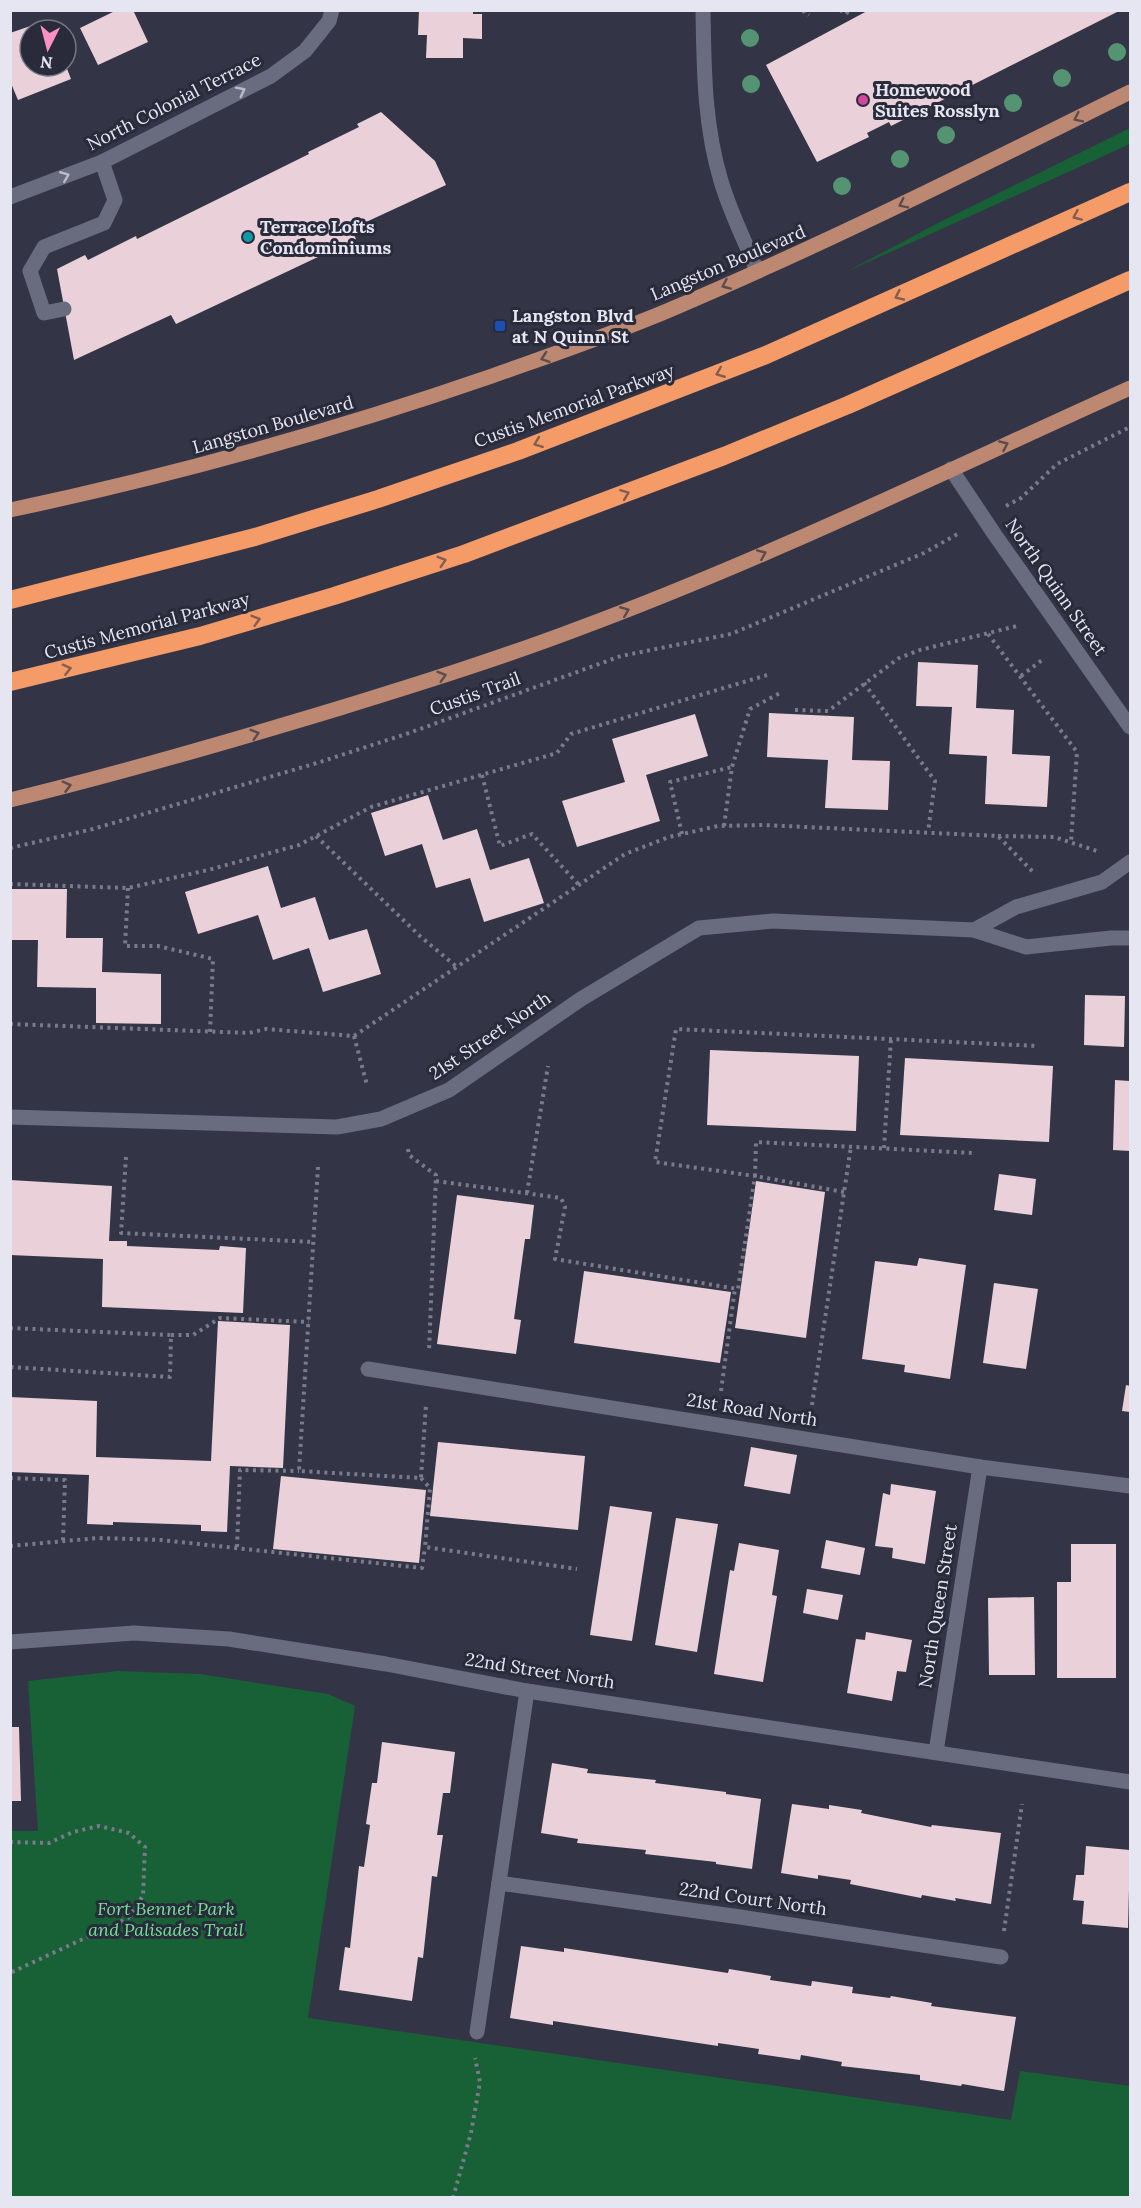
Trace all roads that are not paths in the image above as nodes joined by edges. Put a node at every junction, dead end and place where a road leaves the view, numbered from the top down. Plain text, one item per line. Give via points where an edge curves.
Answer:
1 (332, 10) edge
2 (703, 10) edge
3 (1131, 92) edge
4 (102, 162) junction
5 (1131, 192) edge
6 (10, 197) edge
7 (757, 271) junction
8 (1131, 280) edge
9 (64, 309) dead end
10 (1131, 388) edge
11 (951, 469) junction
12 (10, 510) edge
13 (10, 600) edge
14 (10, 682) edge
15 (1131, 727) edge
16 (10, 800) edge
17 (1131, 862) edge
18 (974, 930) junction
19 (1131, 938) edge
20 (10, 1117) edge
21 (368, 1369) dead end
22 (980, 1467) junction
23 (1131, 1486) edge
24 (10, 1642) edge
25 (527, 1691) junction
26 (936, 1752) junction
27 (1131, 1782) edge
28 (499, 1883) junction
29 (1001, 1957) road end
30 (477, 2032) road end

4 -> 1 street, North Colonial Terrace via 271,76 305,51 329,21
2 - 7 street via 705,90 714,154 726,197
3 -> 7 main road, Langston Boulevard via 844,233
6 -> 4 street, North Colonial Terrace
4 - 9 street via 115,200 104,223 44,247 30,271 44,313
5 -> 13 highway, Custis Memorial Parkway via 766,355 518,451 255,537
7 -> 12 main road, Langston Boulevard via 666,312 370,418 169,474
14 -> 8 highway, Custis Memorial Parkway via 200,636 464,554 848,405
11 -> 10 main road
11 - 15 street, North Quinn Street
16 -> 11 main road via 190,754 580,629 709,578
17 - 18 street via 1102,882 1017,907
18 - 19 street, 21st Street North via 1026,947
18 - 20 street, 21st Street North via 772,921 699,928 581,999 449,1090 381,1119 337,1127
21 - 22 street, 21st Road North
22 - 23 street, 21st Road North
22 - 26 street, North Queen Street
24 - 25 street, 22nd Street North via 134,1633 229,1639
25 - 26 street, 22nd Street North
25 - 28 street
26 - 27 street, 22nd Street North
28 - 29 street, 22nd Court North
28 - 30 street

